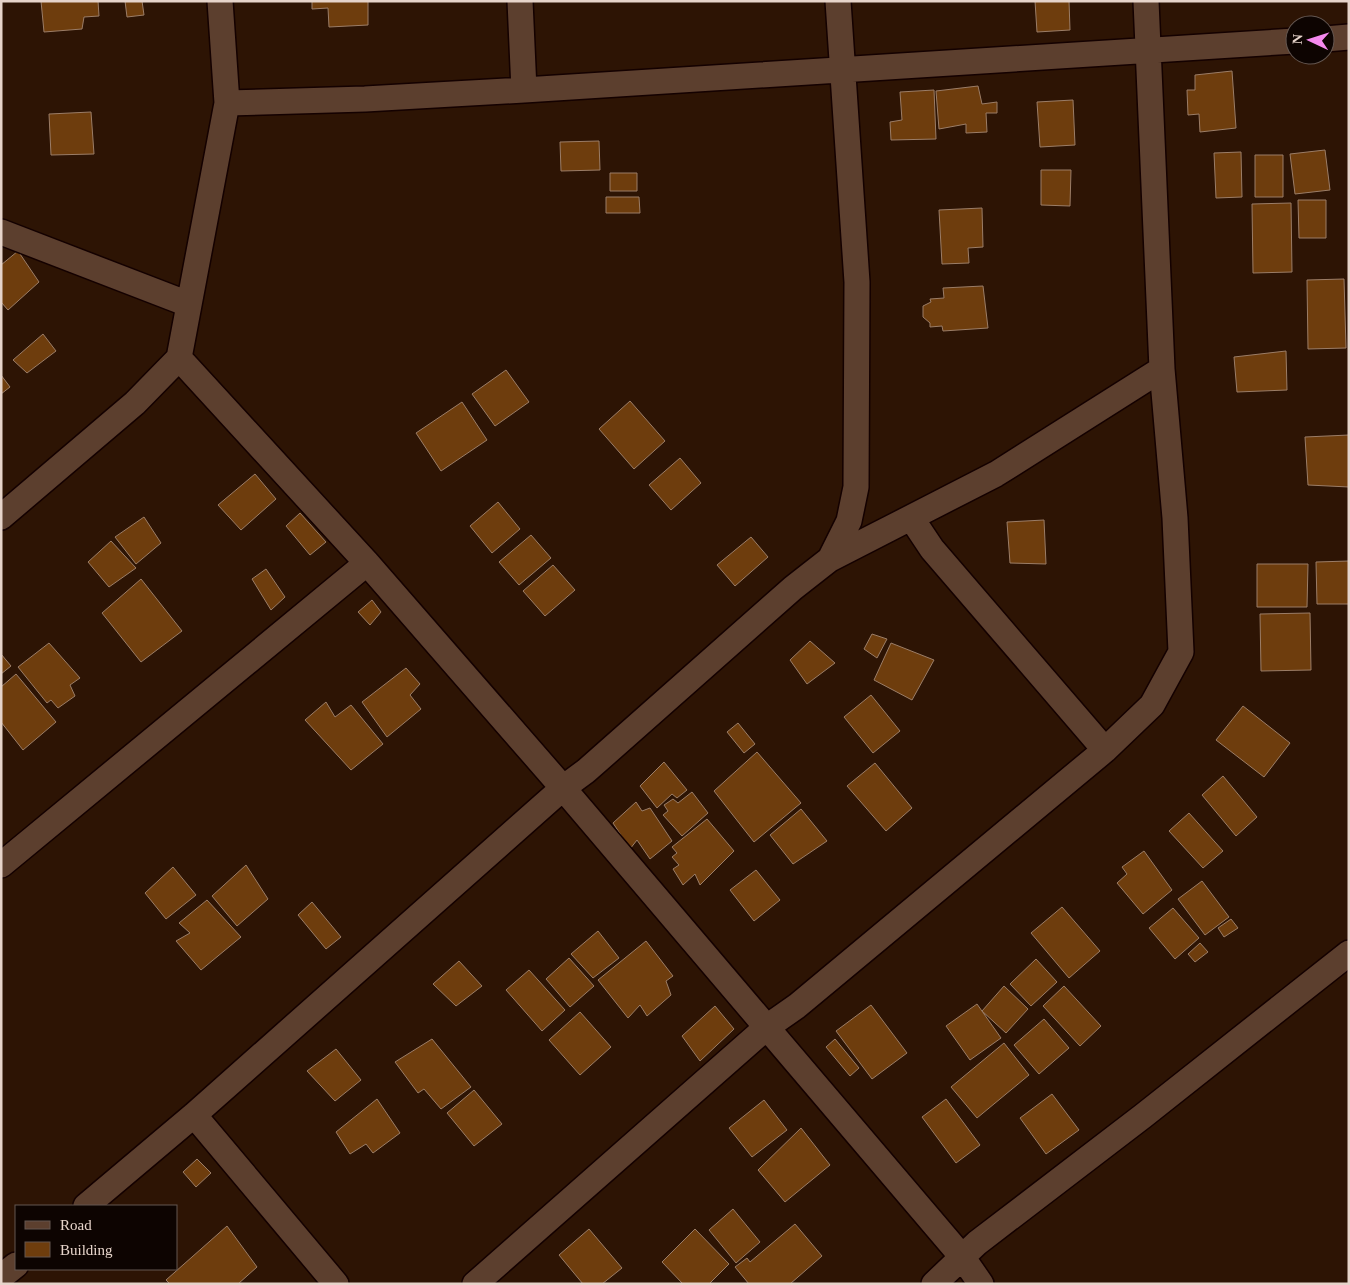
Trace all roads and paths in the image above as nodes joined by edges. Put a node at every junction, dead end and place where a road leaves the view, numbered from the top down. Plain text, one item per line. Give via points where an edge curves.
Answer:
1 (220, 1) edge
2 (520, 1) edge
3 (838, 1) edge
4 (1146, 1) edge
5 (1349, 37) edge
6 (1335, 38) edge
7 (1285, 41) edge
8 (1149, 50) junction
9 (842, 69) junction
10 (524, 90) junction
11 (227, 103) junction
12 (1, 232) edge
13 (188, 304) junction
14 (178, 358) junction
15 (1162, 369) junction
16 (1, 517) edge
17 (912, 519) junction
18 (830, 559) junction
19 (367, 562) junction
20 (1105, 750) junction
21 (563, 788) junction
22 (1, 865) edge
23 (1349, 953) edge
24 (767, 1027) junction
25 (194, 1114) junction
26 (87, 1205) edge
27 (964, 1258) junction
28 (15, 1266) edge
29 (1, 1277) edge
30 (336, 1284) edge
31 (475, 1284) edge
32 (934, 1284) edge
33 (981, 1284) edge

1 - 11 street
2 - 10 street
3 - 9 street
4 - 8 street
5 - 6 street
7 - 8 street
8 - 9 street
8 - 15 street
9 - 10 street
9 - 18 street via 857,282 856,487 849,521
10 - 11 street
11 - 13 street
12 - 13 street
13 - 14 street
14 - 16 street via 135,404
14 - 19 street
15 - 17 street via 996,474
15 - 20 street via 1175,518 1181,652 1152,705
17 - 18 street
17 - 20 street via 937,556
18 - 21 street via 792,588
19 - 21 street
19 - 22 street
20 - 24 street via 798,1006
21 - 24 street
21 - 25 street
23 - 27 street via 977,1244
24 - 27 street
24 - 31 street
25 - 26 street
25 - 30 street
27 - 32 street
27 - 33 street
28 - 29 street

